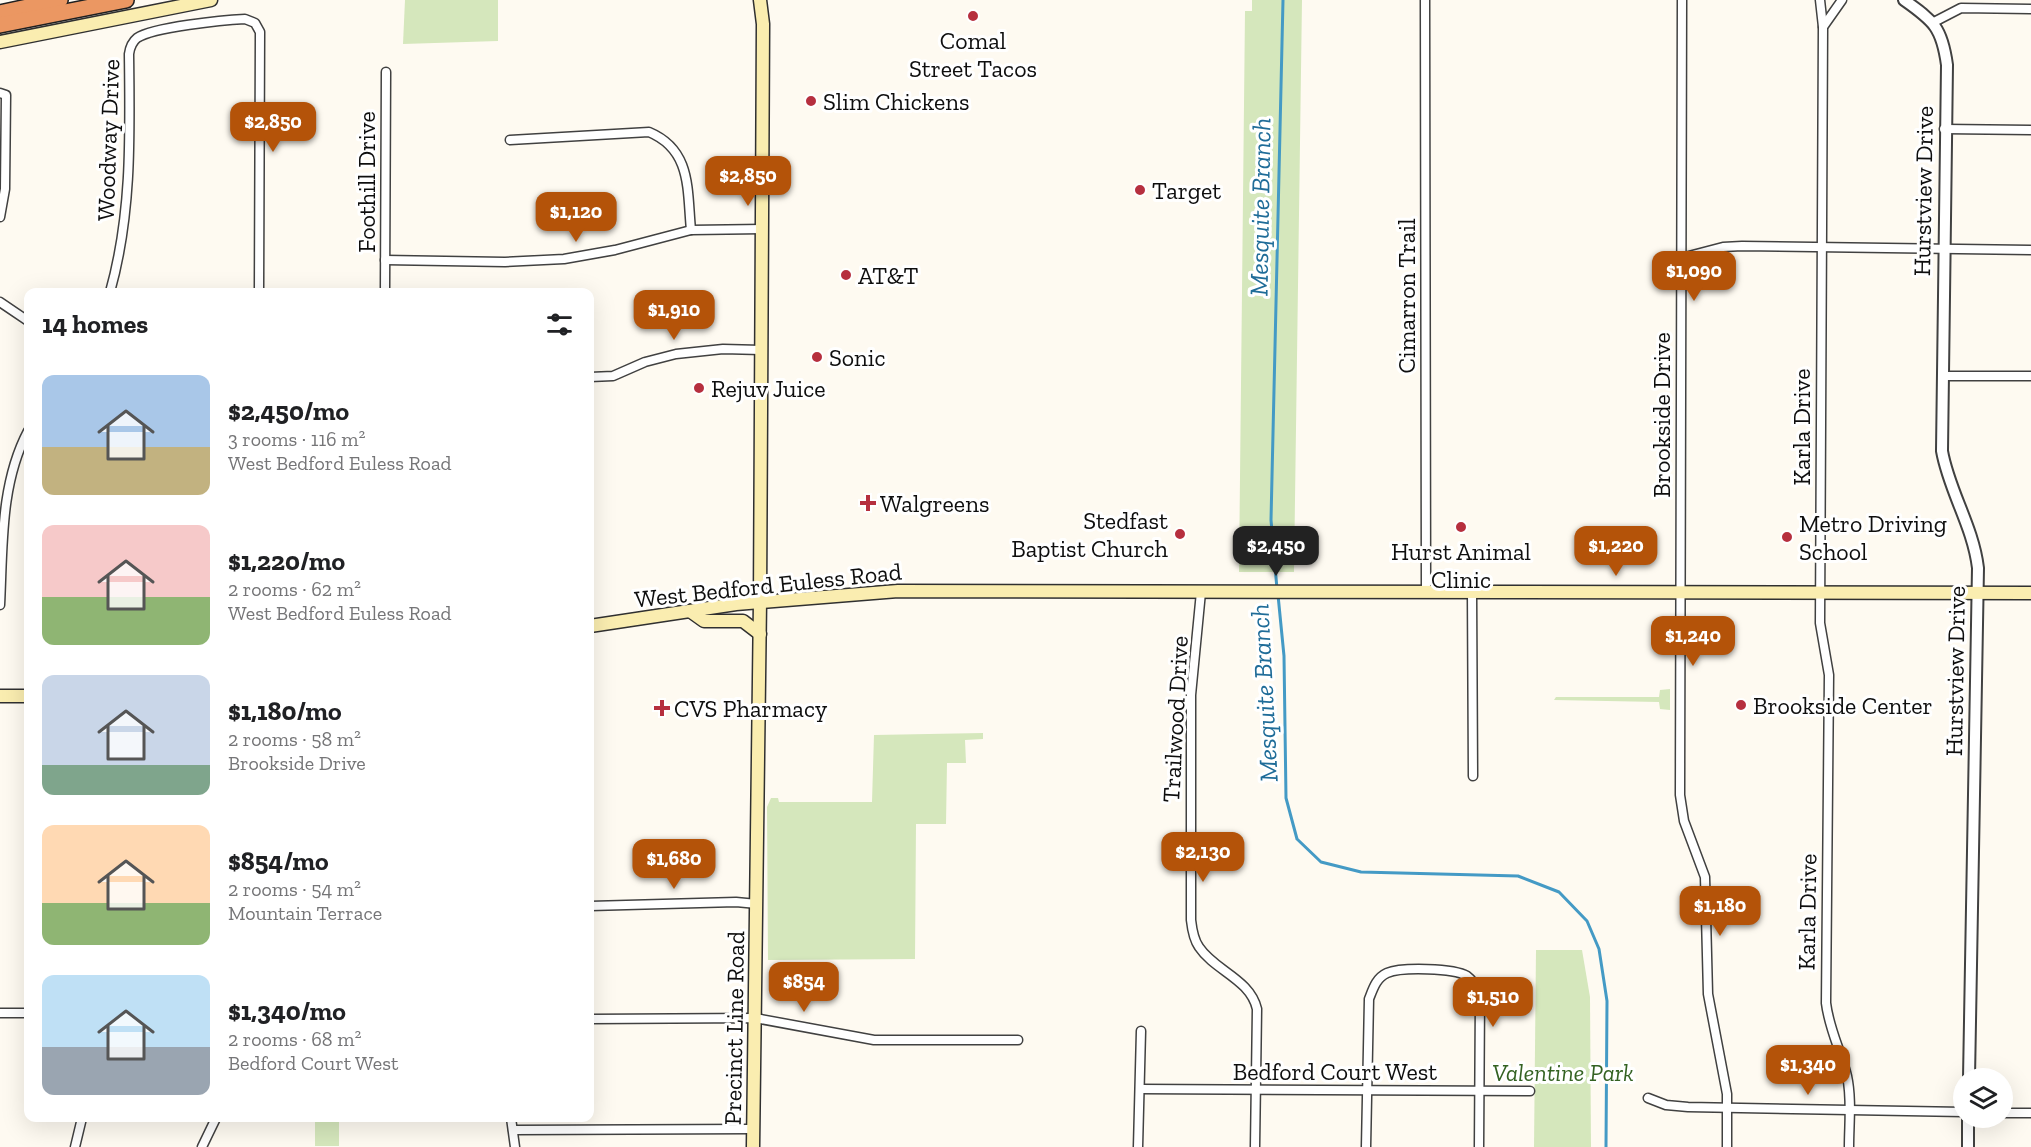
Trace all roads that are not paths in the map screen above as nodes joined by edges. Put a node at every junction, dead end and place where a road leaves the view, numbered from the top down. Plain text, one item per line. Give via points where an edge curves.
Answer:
1 (60, 0) edge
2 (126, 0) edge
3 (211, 0) edge
4 (1425, 0) edge
5 (1682, 0) edge
6 (1820, 0) edge
7 (1842, 0) edge
8 (1904, 0) edge
9 (763, 3) edge
10 (1955, 4) edge
11 (2031, 9) edge
12 (0, 13) edge
13 (1934, 22) junction
14 (0, 25) edge
15 (1823, 27) junction
16 (0, 42) edge
17 (386, 72) dead end
18 (0, 93) edge
19 (1944, 129) junction
20 (2031, 130) edge
21 (510, 140) dead end
22 (0, 217) edge
23 (763, 229) junction
24 (691, 230) junction
25 (1821, 247) junction
26 (1943, 250) junction
27 (2031, 250) edge
28 (1681, 258) junction
29 (386, 260) junction
30 (111, 288) edge
31 (259, 288) edge
32 (385, 288) edge
33 (0, 302) edge
34 (24, 318) edge
35 (761, 350) junction
36 (1942, 376) junction
37 (2031, 376) edge
38 (594, 377) edge
39 (24, 440) edge
40 (1201, 592) junction
41 (1426, 592) junction
42 (1472, 592) junction
43 (1680, 592) junction
44 (1820, 592) junction
45 (1977, 593) junction
46 (2031, 593) edge
47 (760, 601) junction
48 (0, 605) edge
49 (690, 611) junction
50 (594, 625) edge
51 (760, 634) junction
52 (0, 696) edge
53 (24, 696) edge
54 (1473, 776) dead end
55 (757, 904) junction
56 (594, 906) edge
57 (0, 1013) edge
58 (24, 1013) edge
59 (754, 1018) junction
60 (594, 1019) edge
61 (1141, 1030) dead end
62 (1018, 1040) dead end
63 (1969, 1068) edge
64 (1140, 1089) junction
65 (1256, 1090) junction
66 (1367, 1091) junction
67 (1480, 1091) junction
68 (1530, 1091) dead end
69 (1648, 1098) dead end
70 (1728, 1108) junction
71 (1849, 1110) junction
72 (1953, 1112) edge
73 (2013, 1113) edge
74 (2031, 1113) edge
75 (81, 1122) edge
76 (214, 1122) edge
77 (512, 1122) edge
78 (1968, 1128) edge
79 (753, 1129) junction
80 (513, 1130) junction
81 (75, 1147) edge
82 (201, 1147) edge
83 (515, 1147) edge
84 (753, 1147) edge
85 (1138, 1147) edge
86 (1255, 1147) edge
87 (1366, 1147) edge
88 (1479, 1147) edge
89 (1727, 1147) edge
90 (1849, 1147) edge
91 (1968, 1147) edge

1 - 12 highway
2 - 14 highway
3 - 16 main road
4 - 41 street, Cimarron Trail
5 - 28 street, Brookside Drive
6 - 15 street, Karla Drive
7 - 15 street
8 - 13 street
9 - 23 main road, Precinct Line Road
10 - 11 street
10 - 13 street
13 - 19 street, Hurstview Drive via 1941,33 1947,65
15 - 25 street, Karla Drive
17 - 29 street, Foothill Drive
18 - 22 street via 6,95 5,189
19 - 20 street
19 - 26 street, Hurstview Drive
21 - 24 street via 649,132 663,138 681,158
23 - 24 street
23 - 35 main road, Precinct Line Road
24 - 29 street via 564,259
25 - 26 street
25 - 28 street via 1723,247
25 - 44 street, Karla Drive
26 - 27 street
26 - 36 street, Hurstview Drive
28 - 43 street, Brookside Drive
29 - 32 street, Foothill Drive
30 - 31 street, Woodway Drive via 126,220 132,43 142,36 180,27 245,19 255,23 260,37
33 - 34 street
35 - 38 street via 676,354 613,376
35 - 47 main road, Precinct Line Road
36 - 37 street
36 - 45 street, Hurstview Drive via 1942,451 1974,544
39 - 48 street via 8,474
40 - 41 main road, West Bedford Euless Road
40 - 47 main road, West Bedford Euless Road via 898,591
40 - 65 street, Trailwood Drive via 1191,695 1191,920 1200,948 1248,989 1254,999
41 - 42 main road, West Bedford Euless Road
42 - 43 main road, West Bedford Euless Road
42 - 54 street
43 - 44 main road, West Bedford Euless Road
43 - 70 street, Brookside Drive via 1680,795 1684,821 1705,877 1708,994
44 - 45 main road, West Bedford Euless Road
44 - 71 street, Karla Drive via 1828,675 1826,1003 1832,1034 1847,1074
45 - 46 main road, West Bedford Euless Road
45 - 63 street, Hurstview Drive
47 - 49 main road, West Bedford Euless Road
47 - 51 main road, Precinct Line Road
49 - 50 main road, West Bedford Euless Road
49 - 51 main road via 704,621 743,621
51 - 55 main road, Precinct Line Road
52 - 53 main road
55 - 56 street
55 - 59 main road, Precinct Line Road
57 - 58 street
59 - 60 street
59 - 62 street via 874,1040
59 - 79 main road, Precinct Line Road
61 - 64 street
64 - 65 street, Bedford Court West
64 - 85 street
65 - 66 street, Bedford Court West
65 - 86 street, Trailwood Drive
66 - 67 street, Bedford Court West
66 - 67 street via 1370,999 1375,983 1386,973 1425,970 1465,975 1476,984 1480,995
66 - 87 street
67 - 68 street, Bedford Court West
67 - 88 street
69 - 70 street via 1666,1105
70 - 71 street
70 - 89 street, Brookside Drive
71 - 72 street
71 - 90 street, Karla Drive
73 - 74 street
75 - 81 street
76 - 82 street
77 - 80 street
78 - 91 street
79 - 80 street
79 - 84 main road, Precinct Line Road
80 - 83 street

